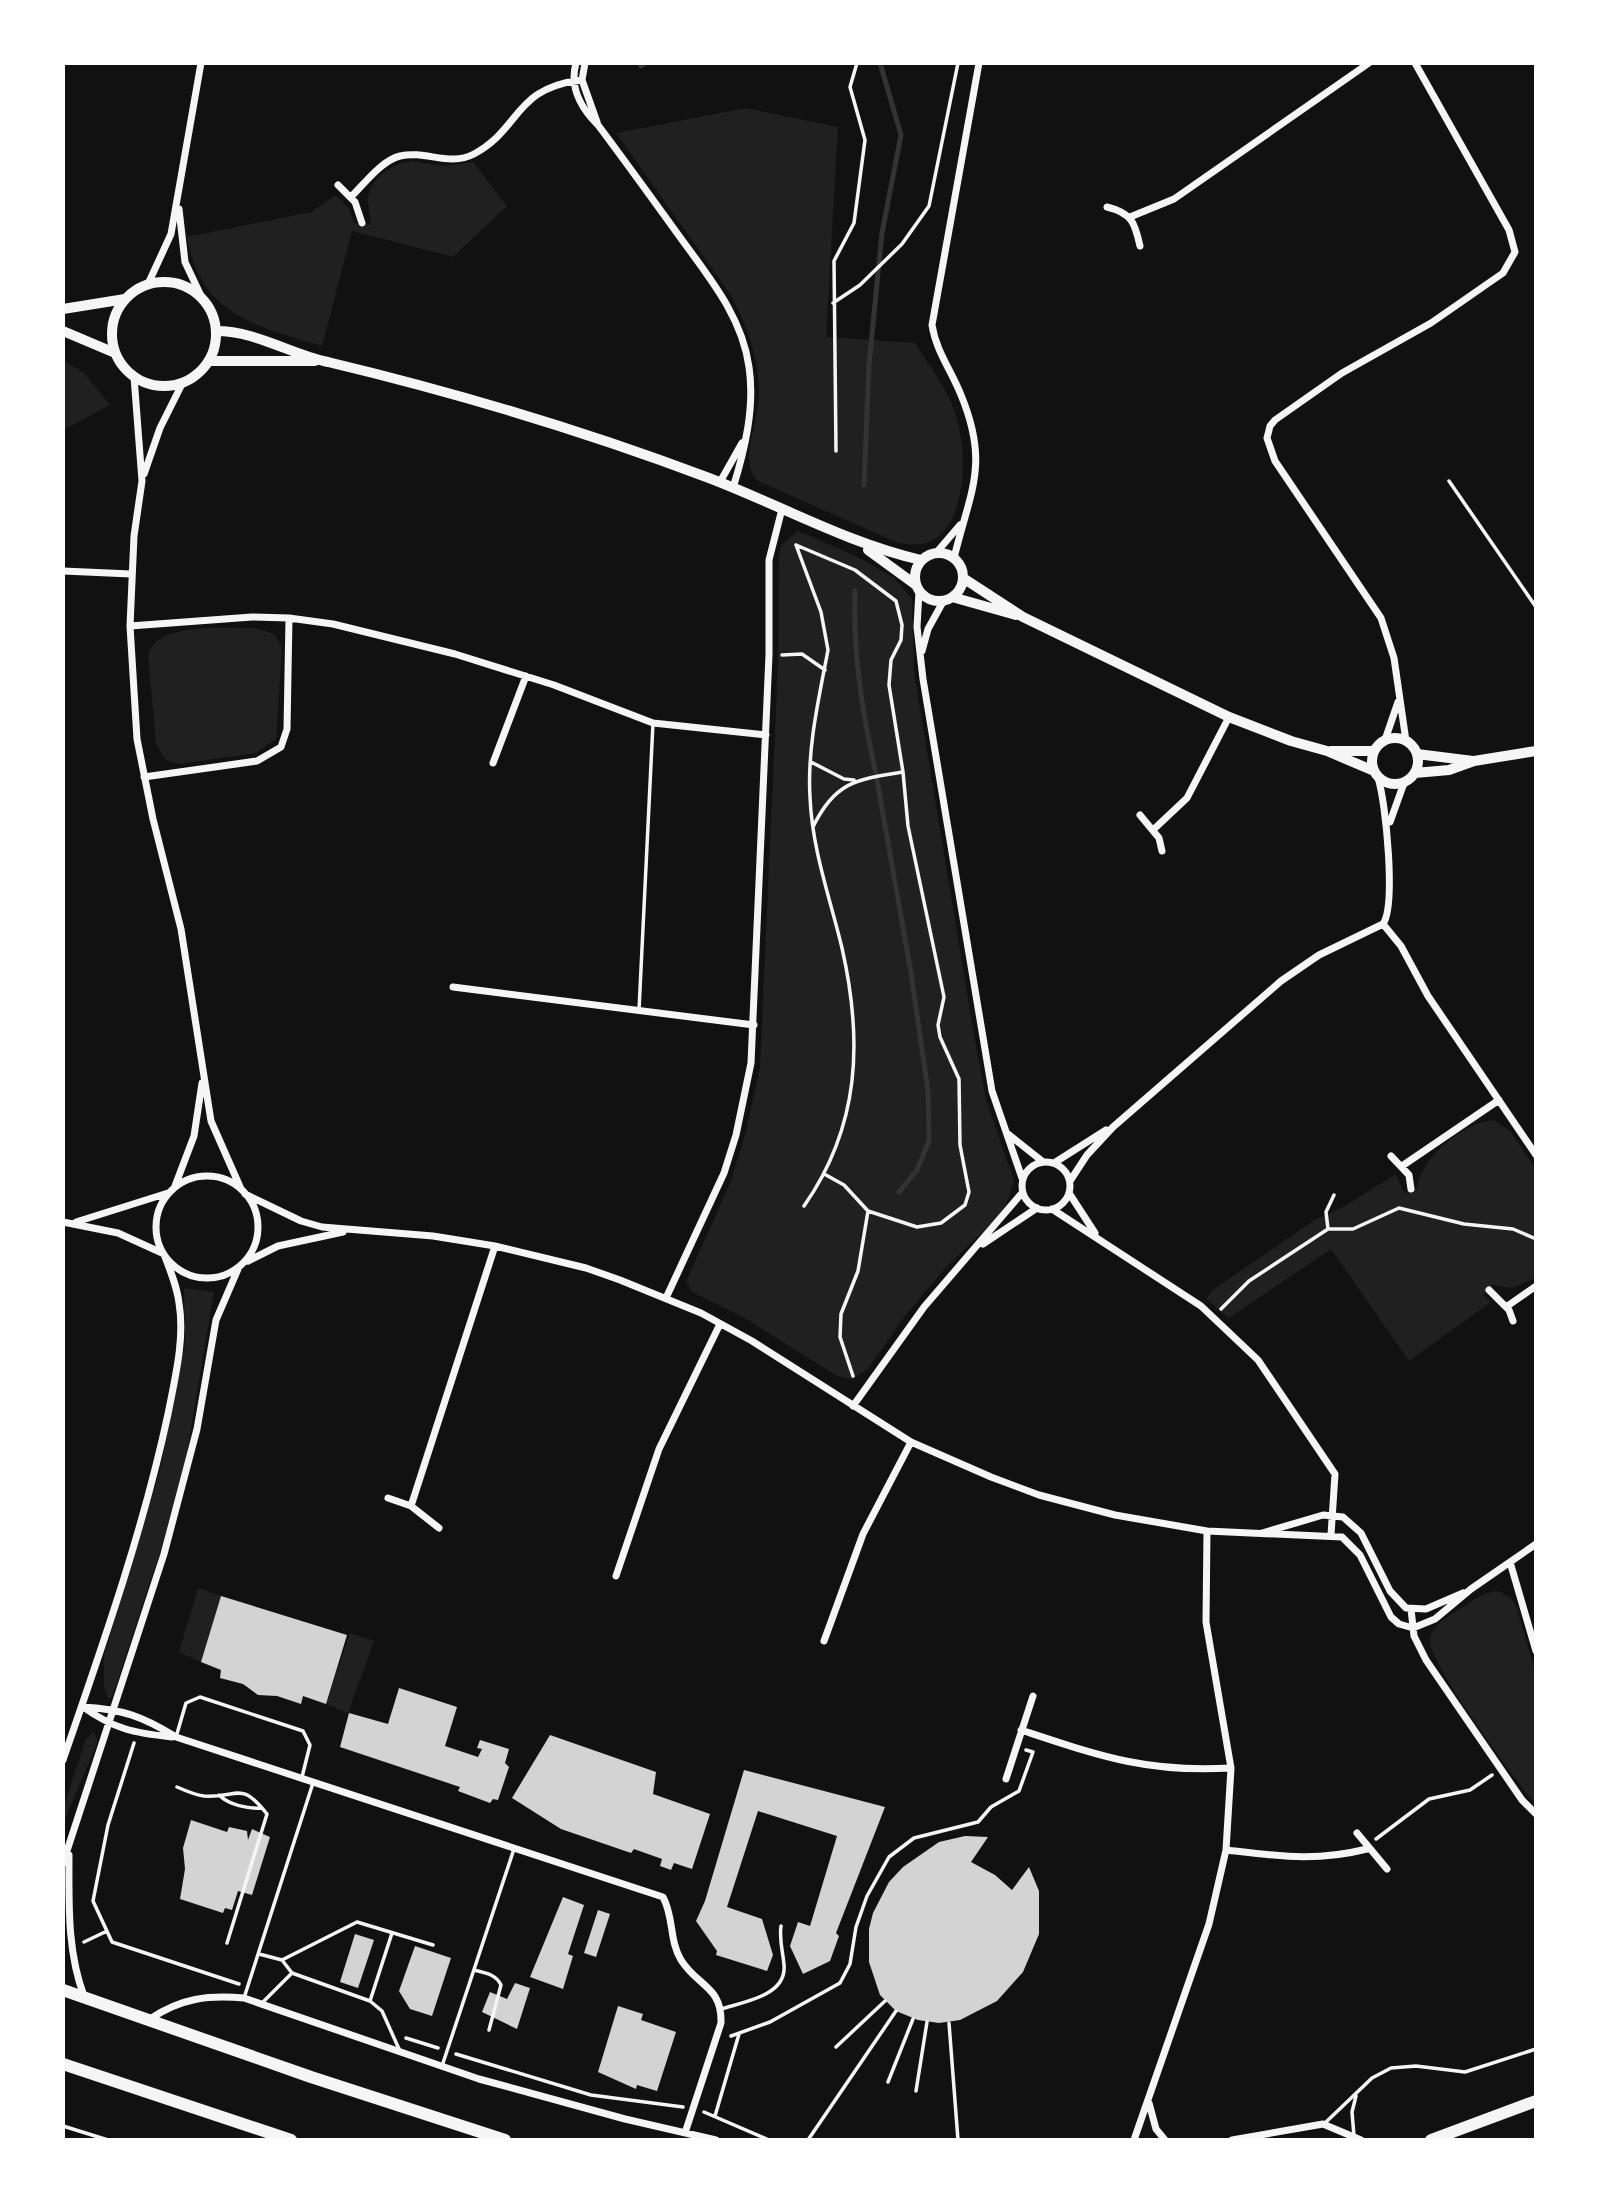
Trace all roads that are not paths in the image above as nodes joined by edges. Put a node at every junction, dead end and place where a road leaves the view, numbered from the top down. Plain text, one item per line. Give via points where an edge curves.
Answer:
1 (201, 63) edge
2 (576, 63) edge
3 (585, 63) edge
4 (979, 63) edge
5 (1369, 63) edge
6 (1415, 63) edge
7 (582, 80) junction
8 (573, 81) junction
9 (598, 125) junction
10 (338, 185) dead end
11 (351, 197) junction
12 (178, 201) junction
13 (1107, 207) dead end
14 (1130, 217) junction
15 (362, 223) dead end
16 (1140, 246) dead end
17 (148, 284) junction
18 (202, 298) junction
19 (125, 299) junction
20 (63, 309) edge
21 (63, 331) edge
22 (216, 331) junction
23 (115, 353) junction
24 (323, 361) junction
25 (209, 362) junction
26 (134, 377) junction
27 (182, 384) junction
28 (744, 439) junction
29 (142, 481) junction
30 (1449, 481) dead end
31 (720, 482) junction
32 (733, 488) junction
33 (782, 509) junction
34 (963, 522) junction
35 (859, 543) junction
36 (936, 553) junction
37 (954, 558) junction
38 (921, 560) junction
39 (63, 571) edge
40 (131, 574) junction
41 (963, 578) junction
42 (918, 588) junction
43 (948, 599) junction
44 (1536, 607) edge
45 (1023, 617) junction
46 (289, 618) junction
47 (130, 626) junction
48 (921, 655) junction
49 (526, 676) junction
50 (1398, 701) junction
51 (1229, 717) junction
52 (653, 723) junction
53 (766, 735) junction
54 (1385, 740) junction
55 (1406, 741) junction
56 (1326, 751) junction
57 (1373, 751) junction
58 (1536, 751) edge
59 (1417, 754) junction
60 (1474, 761) junction
61 (493, 763) dead end
62 (1415, 773) junction
63 (1376, 775) junction
64 (144, 777) junction
65 (1404, 783) junction
66 (1140, 815) dead end
67 (1389, 826) junction
68 (1153, 830) junction
69 (1163, 852) dead end
70 (1383, 924) junction
71 (453, 987) dead end
72 (639, 1010) junction
73 (754, 1025) junction
74 (203, 1079) junction
75 (1499, 1100) junction
76 (1113, 1127) junction
77 (1005, 1131) junction
78 (1536, 1155) edge
79 (1391, 1156) dead end
80 (1042, 1161) junction
81 (1054, 1163) junction
82 (1402, 1166) junction
83 (1022, 1178) junction
84 (1070, 1181) junction
85 (172, 1189) junction
86 (1411, 1189) dead end
87 (243, 1191) junction
88 (1022, 1193) junction
89 (1069, 1193) junction
90 (1037, 1208) junction
91 (1052, 1209) junction
92 (63, 1222) edge
93 (75, 1222) junction
94 (347, 1231) junction
95 (1097, 1237) junction
96 (495, 1246) junction
97 (977, 1248) junction
98 (164, 1255) junction
99 (241, 1266) junction
100 (1536, 1286) edge
101 (1489, 1290) dead end
102 (666, 1298) junction
103 (1506, 1307) junction
104 (1513, 1321) dead end
105 (720, 1324) junction
106 (853, 1406) junction
107 (911, 1442) junction
108 (388, 1498) dead end
109 (411, 1506) junction
110 (1334, 1515) junction
111 (439, 1528) dead end
112 (1207, 1531) junction
113 (1261, 1534) junction
114 (1331, 1535) junction
115 (1536, 1544) edge
116 (1510, 1562) junction
117 (616, 1576) dead end
118 (1471, 1589) junction
119 (1411, 1609) junction
120 (1413, 1628) junction
121 (824, 1641) dead end
122 (1536, 1651) edge
123 (1032, 1696) dead end
124 (82, 1707) junction
125 (114, 1709) junction
126 (108, 1725) junction
127 (1021, 1730) junction
128 (176, 1737) junction
129 (63, 1760) edge
130 (1231, 1768) junction
131 (302, 1778) junction
132 (1006, 1779) dead end
133 (314, 1782) junction
134 (177, 1787) dead end
135 (219, 1795) junction
136 (262, 1808) junction
137 (1536, 1814) edge
138 (1357, 1833) dead end
139 (515, 1848) junction
140 (1367, 1849) junction
141 (1226, 1850) junction
142 (69, 1851) junction
143 (63, 1863) edge
144 (1387, 1869) dead end
145 (781, 1926) dead end
146 (392, 1933) junction
147 (227, 1943) dead end
148 (433, 1945) dead end
149 (259, 1954) junction
150 (282, 1959) junction
151 (474, 1970) junction
152 (292, 1973) junction
153 (63, 1990) edge
154 (84, 1996) junction
155 (244, 1998) junction
156 (370, 2001) junction
157 (261, 2004) junction
158 (721, 2008) junction
159 (150, 2019) junction
160 (489, 2030) dead end
161 (1536, 2049) edge
162 (400, 2052) junction
163 (63, 2064) edge
164 (442, 2066) junction
165 (1357, 2094) junction
166 (1536, 2101) edge
167 (1149, 2102) junction
168 (1323, 2124) junction
169 (685, 2133) junction
170 (1357, 2138) edge
171 (291, 2140) edge
172 (505, 2140) edge
173 (716, 2140) edge
174 (1134, 2140) edge
175 (1165, 2140) edge
176 (1232, 2140) edge
177 (1431, 2140) edge

1 - 12 street
2 - 8 street
3 - 7 street
4 - 34 street via 932,325 935,342 969,414 975,442 975,486
5 - 14 street via 1184,193
6 - 50 street via 1508,230 1514,258 1503,273 1448,312 1342,373 1284,413 1270,426 1267,438 1275,461 1381,618 1394,657
7 - 8 street
7 - 9 street
8 - 9 street via 578,99
8 - 11 street via 533,96 478,152 456,160 401,156 382,166
9 - 28 street via 737,322 751,385
10 - 11 street
11 - 15 street via 360,209
12 - 17 street via 171,234
12 - 18 street via 185,262
13 - 14 street
14 - 16 street
17 - 18 street via 173,282
17 - 19 street
18 - 22 street
19 - 20 street
19 - 23 street via 113,323
21 - 23 street
22 - 24 street via 233,331
22 - 25 street
23 - 26 street
24 - 25 street
24 - 31 street via 539,418
25 - 27 street
26 - 27 street via 162,387
26 - 29 street
27 - 29 street via 160,428
28 - 31 street
28 - 32 street
29 - 40 street
30 - 44 lane
31 - 32 street
32 - 33 street
33 - 35 street
33 - 53 street via 769,560
34 - 36 street
34 - 37 street
35 - 38 street
35 - 42 street
36 - 37 street
36 - 38 street
37 - 41 street
38 - 42 street via 916,572
39 - 40 street
40 - 47 street
41 - 43 street
41 - 45 street
42 - 43 street via 932,600
42 - 48 street
43 - 45 street
43 - 48 street via 928,629
45 - 51 street
46 - 47 street via 215,618
46 - 49 street via 395,637
46 - 64 street via 287,729 281,747 257,761
47 - 64 street
48 - 77 street via 992,1091
49 - 52 street
49 - 61 street
50 - 54 street
50 - 55 street
51 - 56 street
51 - 68 street via 1187,798
52 - 53 street
52 - 72 lane
53 - 73 street
54 - 55 street
54 - 57 street
55 - 59 street
56 - 57 street
56 - 63 street
57 - 63 street
58 - 60 street
59 - 60 street
59 - 62 street
60 - 62 street via 1449,770
62 - 65 street
63 - 65 street via 1391,784
63 - 67 street
64 - 74 street via 183,940
65 - 67 street
66 - 68 street
67 - 70 street via 1390,908
68 - 69 street
70 - 75 street
70 - 76 street via 1293,972
71 - 72 street
72 - 73 street
73 - 102 street via 745,1099 728,1160
74 - 85 street via 194,1136
74 - 87 street via 215,1135
75 - 78 street
75 - 82 street
76 - 81 street
76 - 84 street
77 - 80 street
77 - 83 street
79 - 82 street
80 - 81 street
80 - 83 street
81 - 84 street via 1065,1170
82 - 86 street
83 - 88 street
84 - 89 street
85 - 87 street via 203,1176 223,1179
85 - 93 street
85 - 98 street via 161,1203 155,1228
87 - 94 street via 301,1221
87 - 99 street via 257,1216 258,1229 252,1253
88 - 90 street
88 - 97 street
89 - 91 street
89 - 95 street
90 - 91 street
90 - 97 street
91 - 95 street
92 - 93 street
93 - 98 street via 118,1233
94 - 96 street via 433,1236
94 - 99 street via 278,1246
95 - 110 street via 1215,1316 1269,1375 1331,1466 1336,1483
96 - 102 street via 586,1268
96 - 109 street
97 - 106 street via 909,1325
98 - 99 street via 193,1277 216,1278
98 - 124 street via 180,1304 172,1392 150,1487
99 - 125 street via 216,1320 185,1479
100 - 103 street
101 - 103 street
102 - 105 street
103 - 104 street
105 - 106 street
105 - 117 street via 659,1449
106 - 107 street
107 - 112 street via 991,1478 1079,1507
107 - 121 street via 863,1534
108 - 109 street
109 - 111 street
110 - 113 street
110 - 114 street
110 - 119 street via 1357,1527 1390,1591
112 - 113 street
112 - 130 street via 1206,1622
113 - 114 street
114 - 120 street via 1342,1537 1356,1549 1391,1617
115 - 116 street
116 - 118 street
116 - 122 street
118 - 119 street via 1435,1606
118 - 120 street via 1435,1619
119 - 120 street
120 - 137 street via 1426,1660
123 - 127 street
124 - 125 street
124 - 126 street
124 - 129 street
125 - 126 street
125 - 128 street via 143,1717
126 - 128 street via 137,1734
126 - 142 street
127 - 130 street via 1138,1765 1172,1770
127 - 132 street
128 - 131 street
128 - 131 lane via 186,1703 200,1697 303,1731 310,1745
130 - 141 street
131 - 133 street
133 - 139 street
133 - 149 lane
134 - 135 lane via 197,1795
135 - 136 lane via 225,1801
135 - 136 lane via 235,1791 255,1798
136 - 147 lane via 268,1818
138 - 140 street
139 - 151 lane
139 - 158 street via 663,1897 677,1953 719,1998
140 - 141 street via 1306,1859
140 - 144 street
141 - 167 street via 1209,1924
142 - 143 street
142 - 154 street via 73,1952
145 - 158 lane via 779,1942 785,1968 777,1985 763,1996
146 - 148 lane
146 - 150 lane via 358,1922
146 - 156 lane
149 - 150 lane
149 - 155 lane
150 - 152 lane
151 - 160 lane via 490,1974 500,1985
151 - 164 lane
152 - 156 lane
152 - 157 lane
153 - 154 highway
154 - 159 highway
155 - 157 street
155 - 159 street via 190,1998
156 - 162 lane via 382,2011
157 - 162 street
158 - 169 street via 721,2023
159 - 172 highway
161 - 165 lane via 1465,2073 1416,2066 1391,2068 1372,2078
162 - 164 street
163 - 171 highway
164 - 169 street
165 - 168 lane
165 - 170 lane via 1352,2112
166 - 177 highway
167 - 174 street
167 - 175 street via 1156,2129
168 - 170 street
168 - 176 street
169 - 173 street

